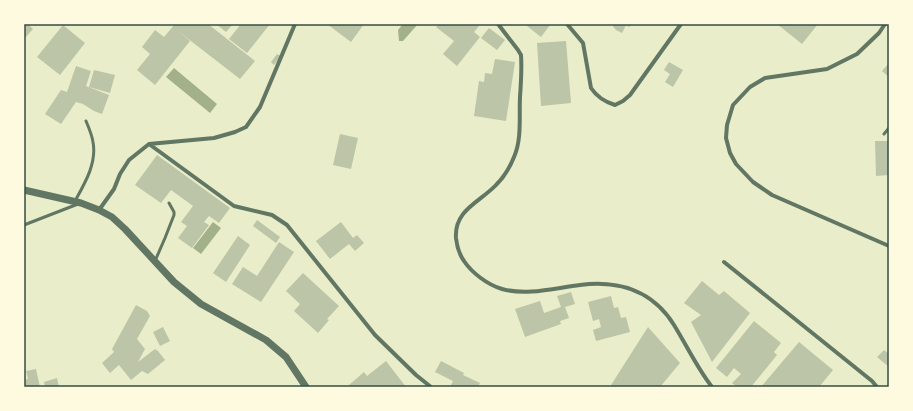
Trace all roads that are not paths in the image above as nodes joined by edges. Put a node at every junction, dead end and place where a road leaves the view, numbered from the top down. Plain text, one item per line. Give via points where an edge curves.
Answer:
1 (295, 24) edge
2 (498, 24) edge
3 (567, 24) edge
4 (681, 24) edge
5 (885, 24) edge
6 (86, 121) dead end
7 (889, 128) edge
8 (884, 134) dead end
9 (149, 144) junction
10 (24, 190) edge
11 (78, 202) junction
12 (169, 203) dead end
13 (99, 210) junction
14 (24, 225) edge
15 (889, 246) edge
16 (155, 261) junction
17 (724, 262) dead end
18 (306, 387) edge
19 (431, 387) edge
20 (712, 387) edge
21 (877, 387) edge

1 - 9 street via 260,107 246,127 214,138
2 - 20 street via 521,55 519,140 514,157 496,185 471,205 460,218 456,236 460,255 466,265 485,281 509,291 535,291 590,284 612,284 630,288 645,296 663,311
3 - 4 street via 582,43 591,88 606,102 615,105 630,95
5 - 15 street via 857,54 827,69 765,78 750,87 733,105 726,125 726,138 736,164 753,182 772,195
6 - 11 lane via 93,141 94,154
7 - 8 lane
9 - 13 street via 129,160 114,189
9 - 19 street via 234,206 272,215 287,225 375,335
10 - 11 street
11 - 13 street
11 - 14 lane
12 - 16 lane via 174,215
13 - 16 street via 117,221
16 - 18 street via 174,282 201,304 266,340 286,357
17 - 21 street

